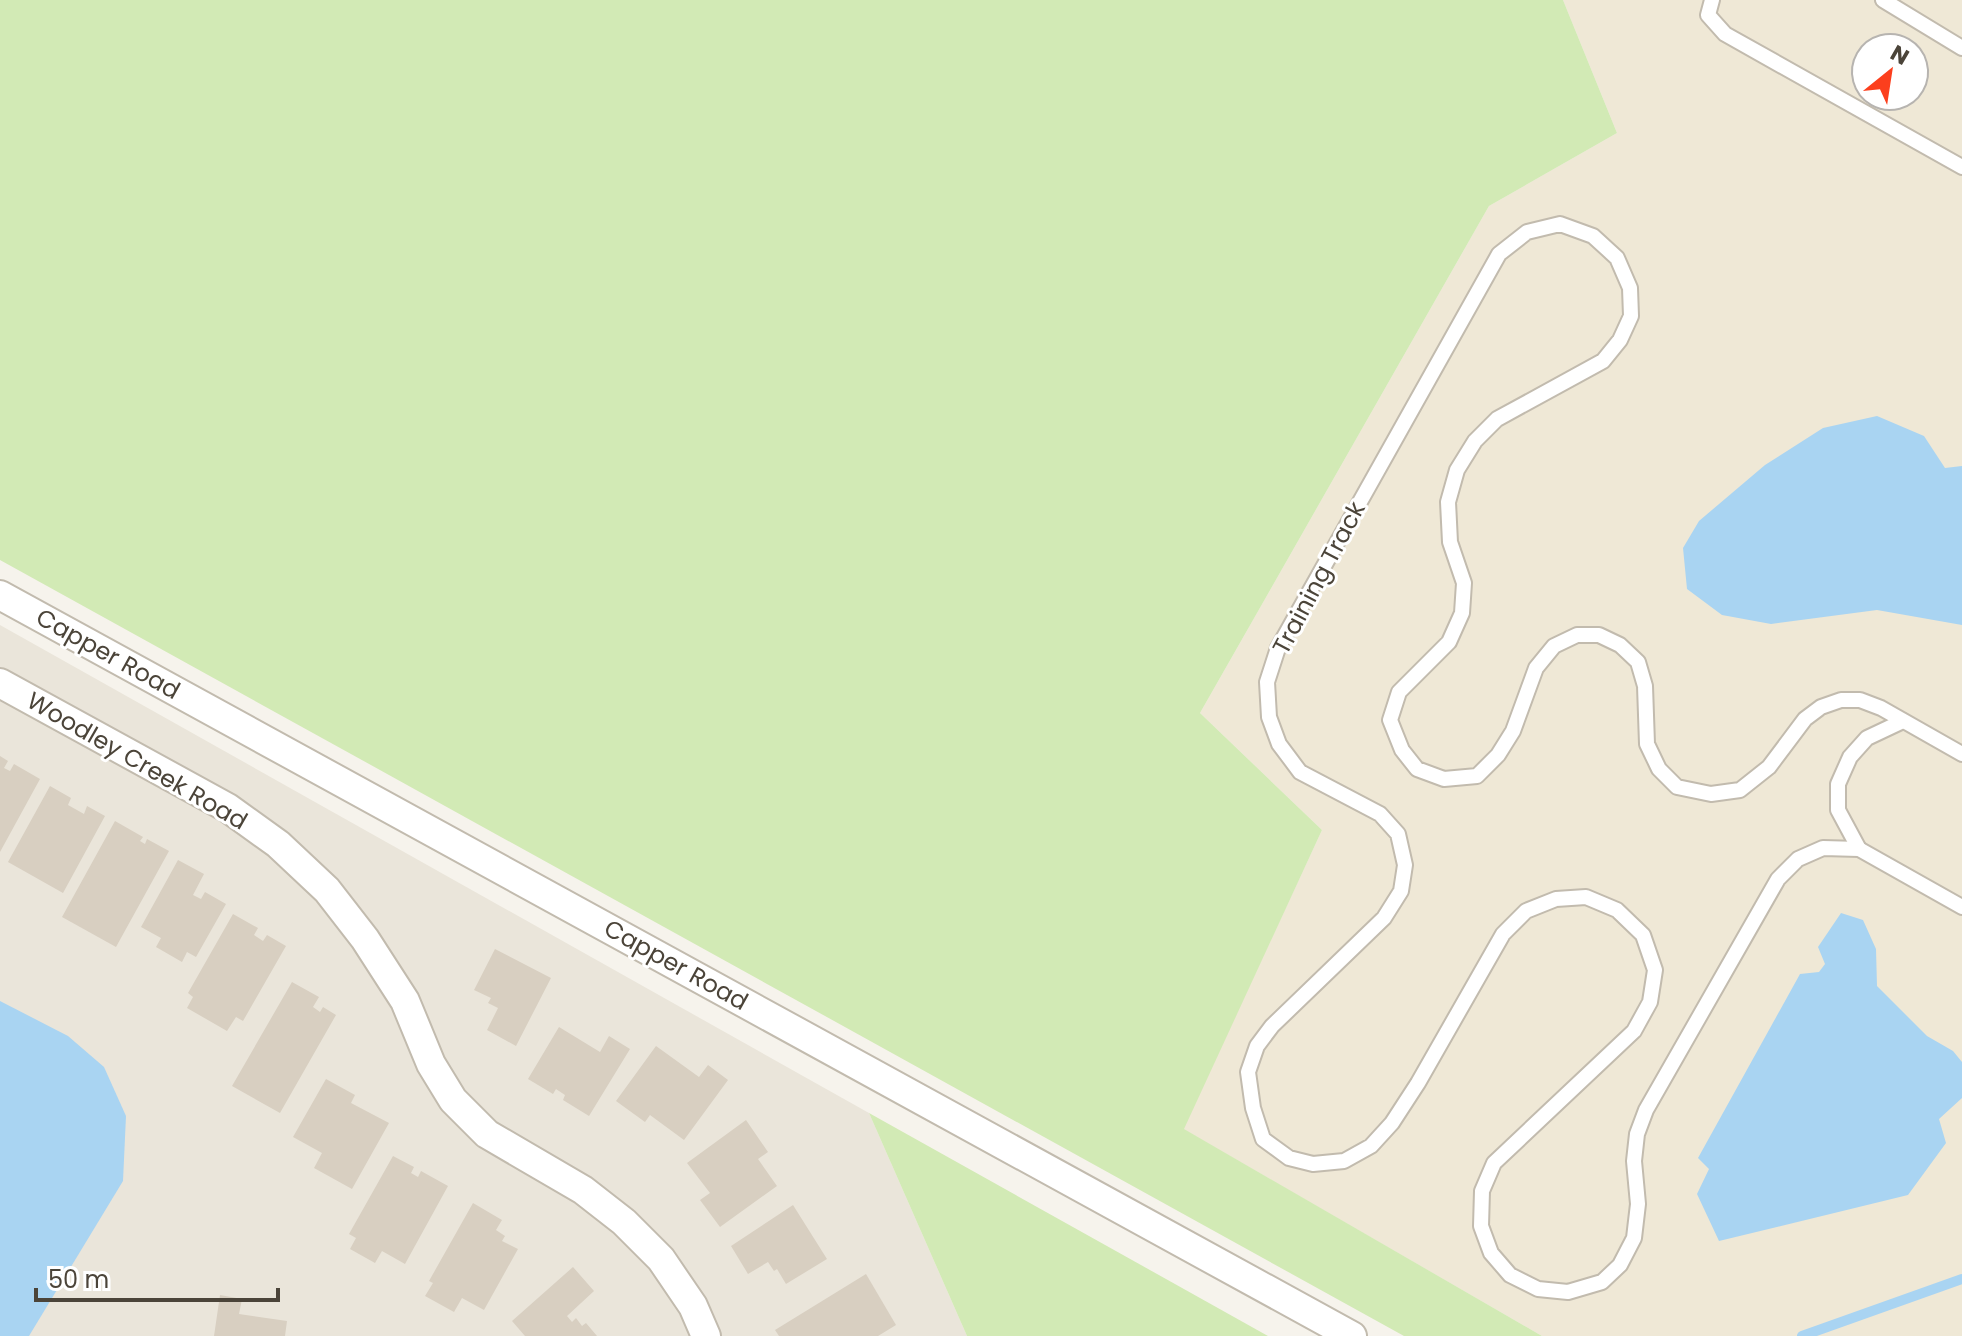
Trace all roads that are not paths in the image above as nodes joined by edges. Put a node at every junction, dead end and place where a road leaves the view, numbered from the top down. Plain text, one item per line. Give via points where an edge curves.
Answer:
1 (1712, 0) edge
2 (1883, 0) edge
3 (1962, 48) edge
4 (1962, 167) edge
5 (0, 595) edge
6 (0, 683) edge
7 (1903, 721) junction
8 (1962, 754) edge
9 (1859, 849) junction
10 (1962, 907) edge
11 (706, 1336) edge
12 (1352, 1336) edge

1 - 4 lane via 1708,15 1725,34
2 - 3 lane
5 - 12 street, Capper Road
6 - 11 street, Woodley Creek Road via 228,808 278,844 327,890 365,939 405,1001 431,1064 453,1100 487,1134 583,1190 624,1222 661,1259
7 - 8 lane, Training Track
7 - 9 lane via 1867,738 1850,757 1838,784 1838,810
7 - 9 lane, Training Track via 1860,700 1841,700 1805,719 1769,767 1740,790 1711,794 1677,787 1659,769 1647,744 1645,686 1638,662 1599,635 1577,635 1554,646 1536,668 1513,731 1477,776 1444,779 1417,769 1402,750 1390,720 1399,692 1449,642 1462,613 1464,583 1450,542 1448,502 1457,470 1497,419 1603,361 1631,316 1630,288 1617,258 1593,236 1560,224 1527,232 1499,254 1278,648 1267,682 1269,717 1279,744 1300,772 1380,814 1398,834 1405,865 1401,891 1384,918 1257,1046 1248,1072 1263,1139 1289,1158 1313,1164 1344,1161 1371,1146 1418,1083 1503,934 1526,911 1556,899 1586,897 1617,910 1643,935 1655,970 1650,1002 1634,1031 1494,1163 1482,1191 1481,1226 1491,1253 1510,1275 1538,1289 1568,1292 1602,1282 1620,1265 1634,1238 1634,1161 1646,1110 1778,879 1798,859 1823,848
9 - 10 lane

